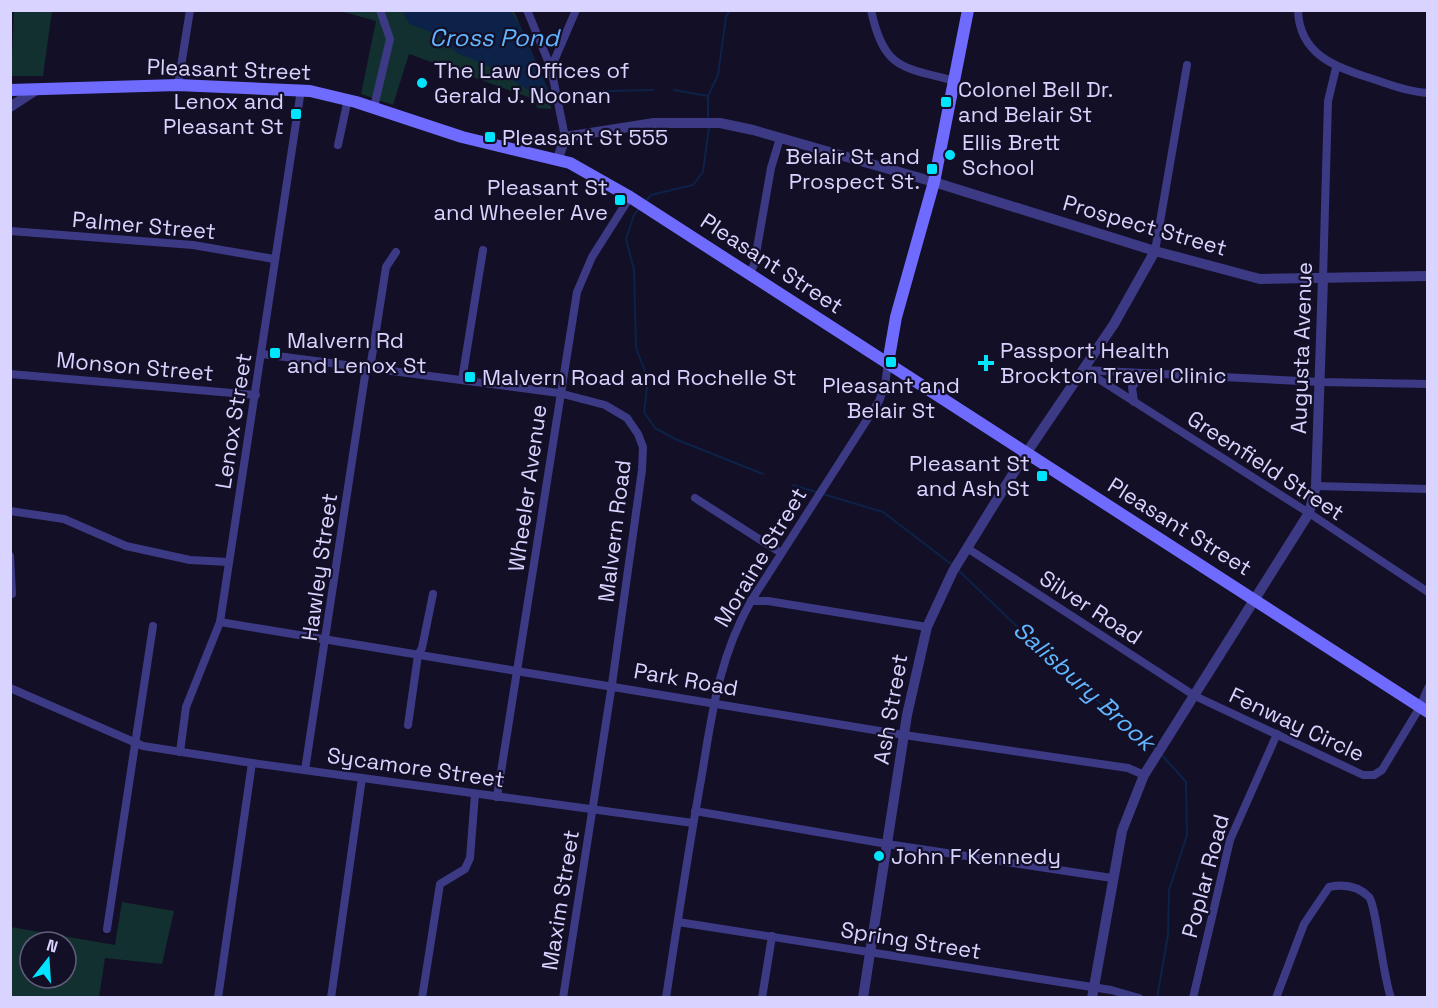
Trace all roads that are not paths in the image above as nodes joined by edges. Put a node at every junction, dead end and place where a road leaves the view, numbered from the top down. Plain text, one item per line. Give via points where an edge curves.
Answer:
1 (190, 10) edge
2 (380, 10) edge
3 (527, 10) edge
4 (576, 10) edge
5 (872, 10) edge
6 (968, 10) edge
7 (1298, 10) edge
8 (1186, 65) dead end
9 (551, 68) junction
10 (1336, 68) junction
11 (955, 81) junction
12 (178, 85) junction
13 (10, 90) edge
14 (36, 90) junction
15 (301, 90) junction
16 (1428, 93) edge
17 (348, 99) junction
18 (10, 107) edge
19 (374, 108) junction
20 (565, 137) junction
21 (780, 138) junction
22 (338, 145) dead end
23 (558, 159) junction
24 (934, 182) junction
25 (632, 199) junction
26 (10, 231) edge
27 (483, 250) dead end
28 (1155, 251) junction
29 (396, 252) dead end
30 (274, 259) junction
31 (749, 274) junction
32 (1428, 276) edge
33 (1323, 278) junction
34 (261, 354) junction
35 (888, 363) junction
36 (368, 369) junction
37 (1083, 369) junction
38 (1144, 373) junction
39 (10, 374) edge
40 (462, 380) junction
41 (1320, 381) junction
42 (1428, 384) edge
43 (559, 393) junction
44 (256, 394) junction
45 (1134, 402) junction
46 (1027, 454) junction
47 (1316, 486) junction
48 (1428, 489) edge
49 (695, 498) dead end
50 (10, 511) edge
51 (1309, 513) junction
52 (967, 548) junction
53 (780, 553) junction
54 (10, 556) edge
55 (229, 562) junction
56 (1428, 592) edge
57 (12, 594) dead end
58 (433, 594) dead end
59 (1257, 600) junction
60 (751, 601) junction
61 (220, 622) junction
62 (153, 626) dead end
63 (927, 627) junction
64 (326, 640) junction
65 (418, 655) junction
66 (518, 671) junction
67 (612, 684) junction
68 (10, 688) edge
69 (1428, 688) edge
70 (1195, 696) junction
71 (714, 702) junction
72 (1424, 709) edge
73 (408, 725) dead end
74 (1277, 734) junction
75 (904, 735) junction
76 (134, 742) junction
77 (180, 752) junction
78 (252, 763) junction
79 (305, 770) junction
80 (1144, 775) junction
81 (362, 778) junction
82 (475, 794) junction
83 (497, 797) junction
84 (592, 808) junction
85 (695, 811) junction
86 (693, 823) junction
87 (887, 844) junction
88 (1112, 878) junction
89 (678, 922) junction
90 (107, 928) dead end
91 (772, 936) junction
92 (871, 952) junction
93 (1093, 992) edge
94 (218, 998) edge
95 (331, 998) edge
96 (423, 998) edge
97 (563, 998) edge
98 (666, 998) edge
99 (762, 998) edge
100 (863, 998) edge
101 (1139, 998) edge
102 (1193, 998) edge
103 (1276, 998) edge
104 (1391, 998) edge

1 - 12 street
2 - 19 street via 390,39
3 - 9 street
4 - 9 street
5 - 11 street via 880,44 893,60
6 - 11 main road
7 - 10 street via 1305,41
8 - 28 street
9 - 20 street
10 - 16 street
10 - 33 street, Augusta Avenue via 1328,101
11 - 24 main road
12 - 14 main road, Pleasant Street
12 - 15 main road, Pleasant Street
13 - 14 main road, Pleasant Street
14 - 18 street
15 - 17 main road, Pleasant Street
15 - 30 street, Lenox Street
17 - 19 main road, Pleasant Street
17 - 22 street
19 - 23 main road, Pleasant Street via 462,137
20 - 21 street, Prospect Street via 654,123 709,122
20 - 23 street
21 - 24 street, Prospect Street
21 - 31 street
23 - 25 main road, Pleasant Street via 585,170
24 - 28 street, Prospect Street
24 - 35 main road via 896,317
25 - 31 main road, Pleasant Street
25 - 43 street, Wheeler Avenue via 592,257 577,292
26 - 30 street, Palmer Street via 193,245
27 - 40 street
28 - 33 street, Prospect Street via 1260,279
28 - 37 street, Ash Street via 1114,324
29 - 36 street, Hawley Street via 386,267
30 - 34 street, Lenox Street
31 - 35 main road, Pleasant Street
32 - 33 street, Prospect Street
33 - 41 street, Augusta Avenue
34 - 36 street, Malvern Road
34 - 44 street, Lenox Street
35 - 46 main road, Pleasant Street
35 - 53 street, Moraine Street via 879,401
36 - 40 street, Malvern Road
36 - 64 street, Hawley Street
37 - 38 street
37 - 45 street, Greenfield Street
37 - 46 street, Ash Street
38 - 41 street
38 - 45 street via 1132,387
39 - 44 street, Monson Street
40 - 43 street, Malvern Road
41 - 42 street
41 - 47 street, Augusta Avenue
43 - 66 street, Wheeler Avenue
43 - 67 street, Malvern Road via 617,410 627,418 643,447
44 - 55 street, Lenox Street
45 - 51 street, Greenfield Street
46 - 52 street, Ash Street
46 - 59 main road, Pleasant Street
47 - 48 street
47 - 51 street, Augusta Avenue
49 - 53 street
50 - 55 street via 64,519 126,546 190,560
51 - 56 street, Greenfield Street
51 - 59 street, Augusta Avenue
52 - 63 street, Ash Street
52 - 70 street, Silver Road
53 - 60 street, Moraine Street
54 - 57 street
55 - 61 street, Lenox Street
58 - 65 street
59 - 70 street, Augusta Avenue
59 - 72 main road, Pleasant Street
60 - 63 street
60 - 71 street, Moraine Street via 723,658
61 - 64 street, Park Road
61 - 77 street, Lenox Street via 186,707
62 - 76 street
63 - 75 street, Ash Street
64 - 65 street, Park Road
64 - 79 street, Hawley Street
65 - 66 street, Park Road
65 - 73 street
66 - 67 street, Park Road
66 - 83 street, Wheeler Avenue
67 - 71 street, Park Road
67 - 84 street, Malvern Road
68 - 76 street, Sycamore Street
69 - 72 street
70 - 74 street, Fenway Circle
70 - 80 street, Augusta Avenue
71 - 75 street, Park Road
71 - 85 street, Moraine Street
72 - 74 street, Fenway Circle via 1374,776 1363,775
74 - 102 street, Poplar Road via 1230,840
75 - 80 street, Park Road via 1128,768
75 - 87 street, Ash Street
76 - 77 street, Sycamore Street
76 - 90 street
77 - 78 street, Sycamore Street
78 - 79 street, Sycamore Street
78 - 94 street
79 - 81 street, Sycamore Street
80 - 88 street, Augusta Avenue via 1122,831
81 - 82 street, Sycamore Street
81 - 95 street
82 - 83 street, Sycamore Street
82 - 96 street via 470,858 465,869 440,884
83 - 84 street, Sycamore Street
84 - 86 street, Sycamore Street
84 - 97 street, Maxim Street
85 - 86 street, Moraine Street
85 - 87 street
86 - 89 street, Moraine Street
87 - 88 street
87 - 92 street, Ash Street
88 - 93 street, Augusta Avenue
89 - 91 street, Spring Street
89 - 98 street, Moraine Street
91 - 92 street, Spring Street
91 - 99 street
92 - 93 street, Spring Street
92 - 100 street, Ash Street
93 - 101 street, Spring Street via 1127,993
103 - 104 street via 1304,924 1329,887 1342,884 1368,897 1375,908 1384,981

